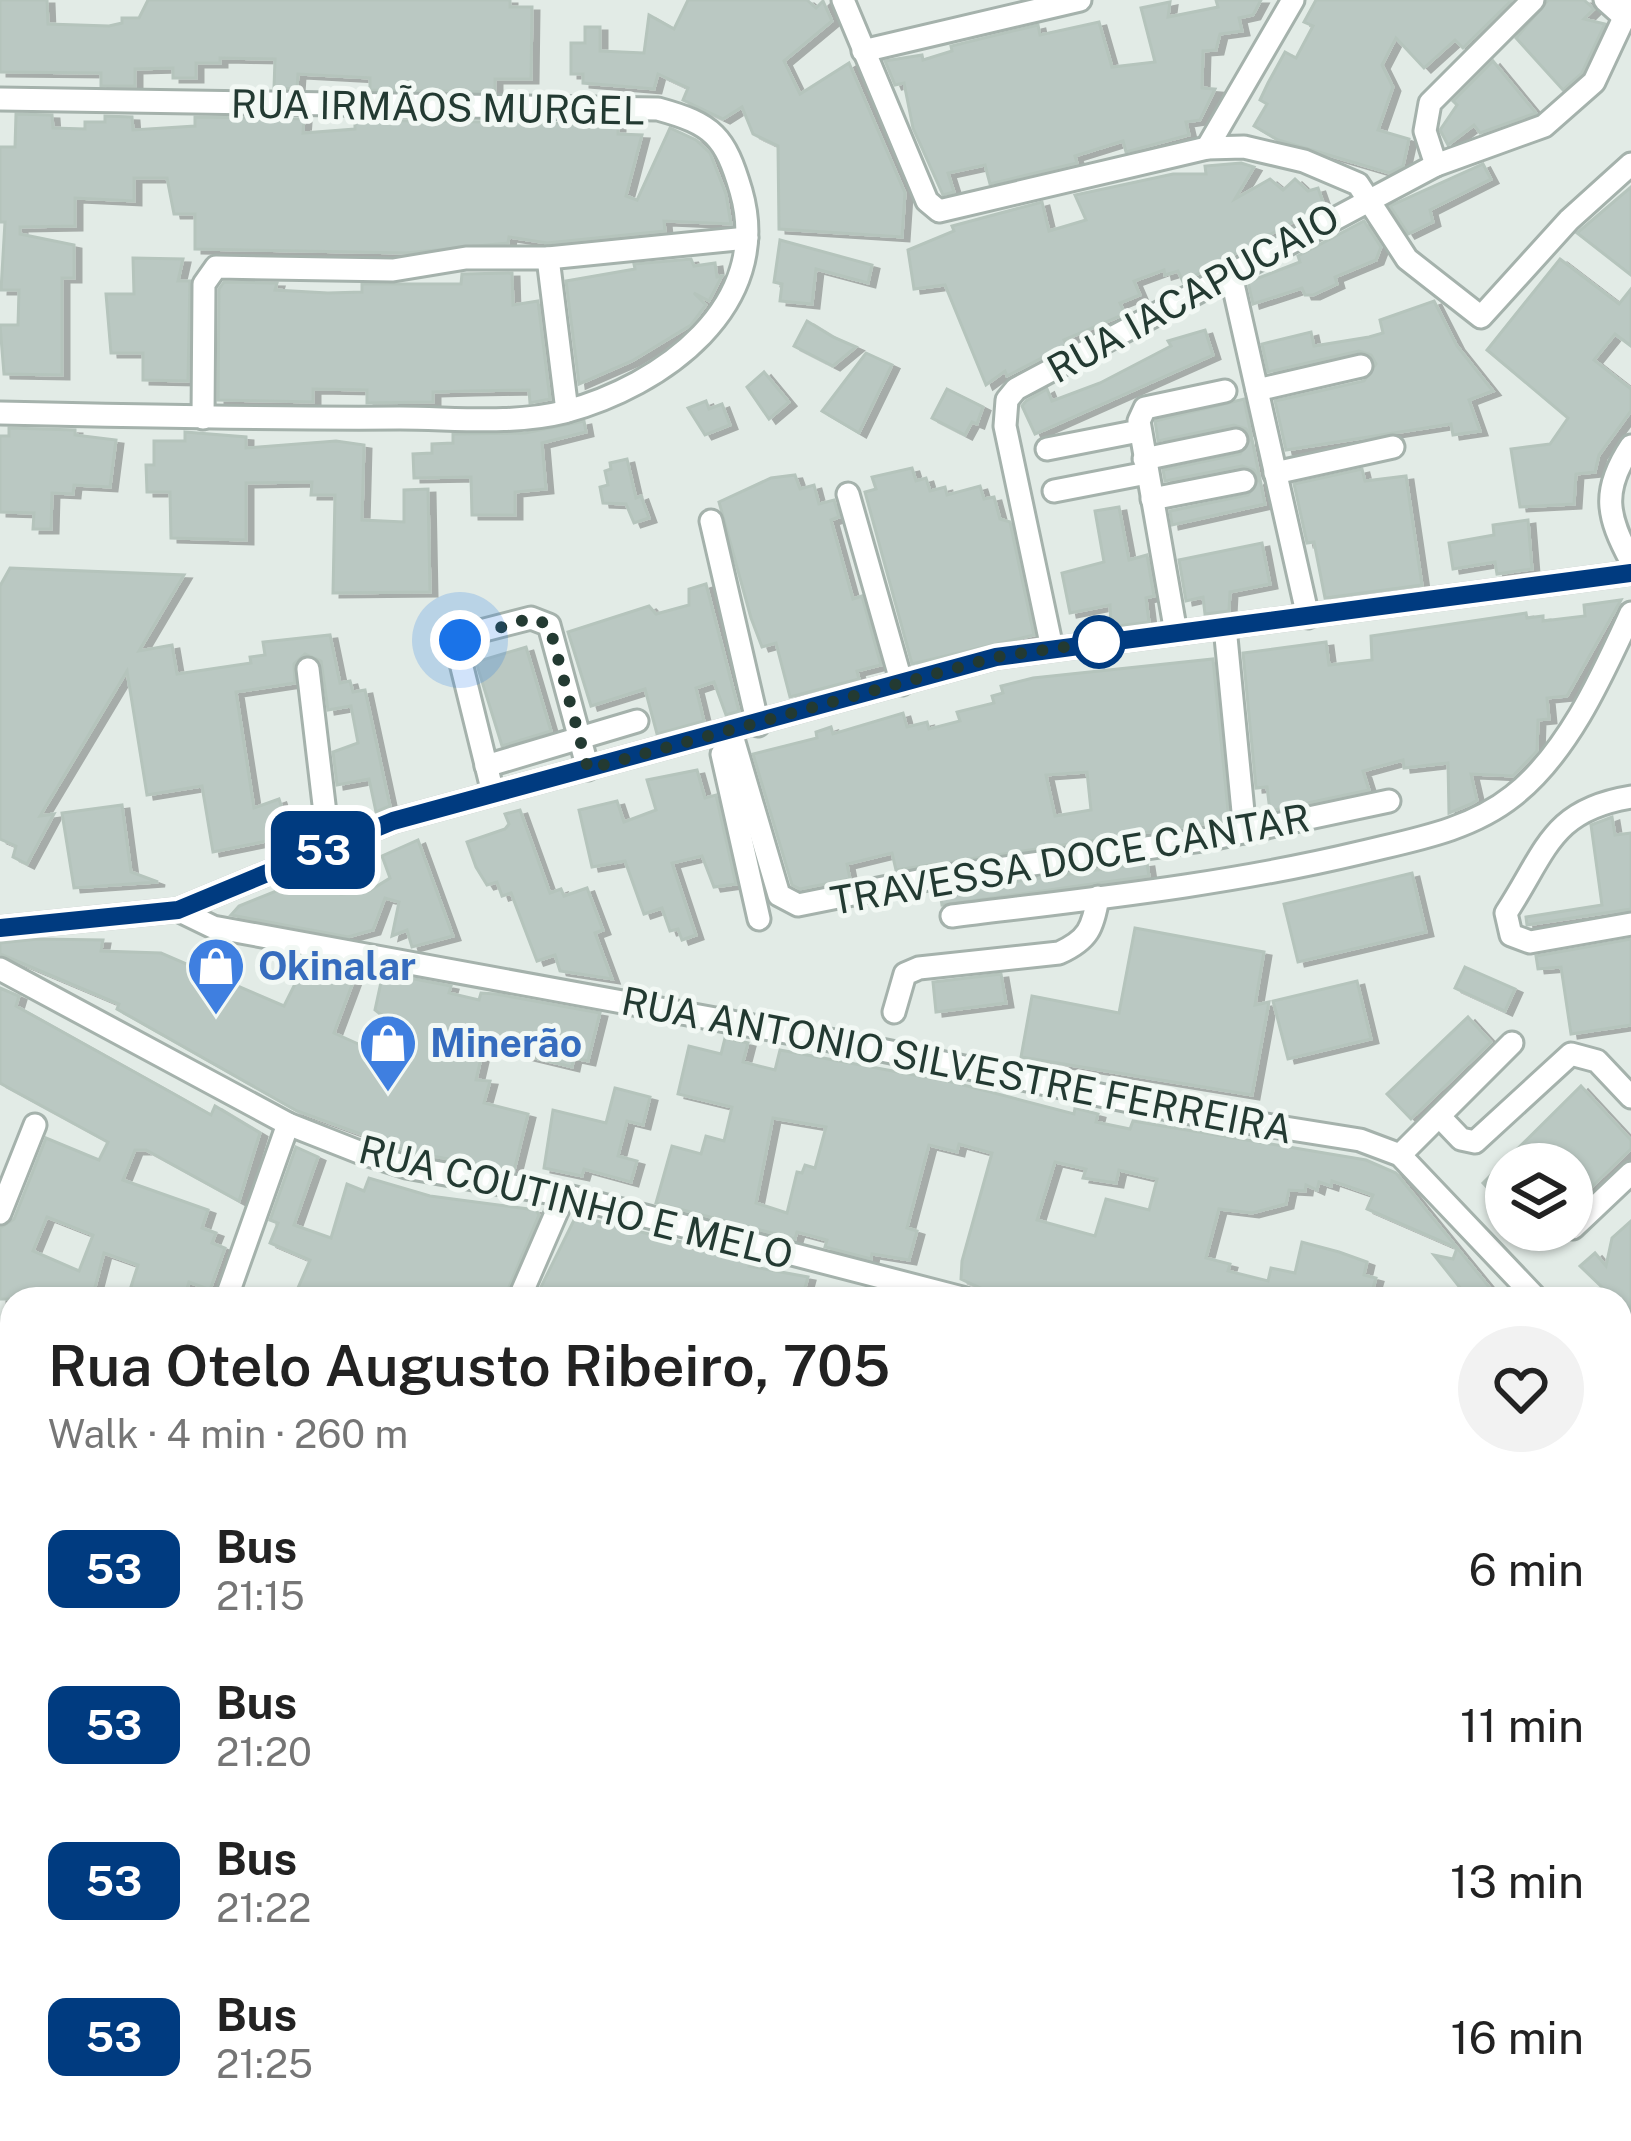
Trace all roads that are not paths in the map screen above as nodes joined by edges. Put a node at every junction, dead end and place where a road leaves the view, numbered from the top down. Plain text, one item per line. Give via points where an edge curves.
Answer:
1 (843, 0) edge
2 (1080, 0) edge
3 (1293, 0) edge
4 (1533, 0) edge
5 (1606, 0) edge
6 (1628, 10) edge
7 (863, 51) junction
8 (0, 99) edge
9 (1207, 148) junction
10 (1631, 164) edge
11 (1436, 165) junction
12 (1370, 196) junction
13 (747, 238) junction
14 (548, 258) junction
15 (1232, 274) junction
16 (1361, 367) dead end
17 (1257, 390) junction
18 (1225, 391) dead end
19 (567, 411) junction
20 (0, 413) edge
21 (203, 418) junction
22 (1139, 431) junction
23 (1236, 440) dead end
24 (1631, 446) edge
25 (1393, 447) dead end
26 (1046, 449) dead end
27 (1146, 466) junction
28 (1275, 473) junction
29 (1244, 481) dead end
30 (1054, 491) dead end
31 (848, 494) dead end
32 (1152, 499) junction
33 (711, 520) dead end
34 (1631, 562) edge
35 (1631, 573) edge
36 (1631, 613) edge
37 (1308, 617) junction
38 (1225, 628) junction
39 (1176, 633) junction
40 (1052, 648) junction
41 (308, 669) dead end
42 (902, 684) junction
43 (637, 721) dead end
44 (758, 724) junction
45 (723, 734) junction
46 (580, 738) junction
47 (486, 766) junction
48 (588, 769) junction
49 (493, 794) junction
50 (1631, 797) edge
51 (1389, 801) dead end
52 (1245, 832) junction
53 (329, 848) junction
54 (1098, 898) junction
55 (178, 910) junction
56 (952, 916) dead end
57 (759, 920) dead end
58 (1631, 924) edge
59 (0, 928) edge
60 (3, 966) edge
61 (894, 1012) dead end
62 (1512, 1043) dead end
63 (1631, 1096) edge
64 (1439, 1116) junction
65 (288, 1124) junction
66 (34, 1125) dead end
67 (1400, 1155) junction
68 (1631, 1173) edge
69 (564, 1195) junction
70 (1593, 1209) edge
71 (0, 1214) edge
72 (230, 1287) edge
73 (524, 1287) edge
74 (920, 1287) edge
75 (1526, 1287) edge

1 - 7 street
2 - 7 street
3 - 9 street
4 - 11 street via 1430,103 1425,131
5 - 6 street
6 - 11 street, RUA IACAPUCAIO via 1594,82 1544,126
7 - 9 street via 927,201 939,211
8 - 13 street, RUA IRMÃOS MURGEL via 658,109 718,134 746,206
9 - 12 street via 1304,161
10 - 12 street via 1569,220 1486,316 1474,316 1407,259
11 - 12 street, RUA IACAPUCAIO
12 - 15 street, RUA IACAPUCAIO
13 - 14 street
13 - 19 street, RUA IRMÃOS MURGEL via 742,279 687,351
14 - 19 street
14 - 21 street via 466,258 393,270 216,267 203,284
15 - 17 street
15 - 40 street, RUA IACAPUCAIO via 1007,400 1005,426
16 - 17 street
17 - 28 street
18 - 22 street via 1145,408
19 - 21 street, RUA IRMÃOS MURGEL
20 - 21 street, RUA IRMÃOS MURGEL
22 - 26 street
22 - 27 street
23 - 27 street
24 - 34 street via 1615,471 1608,513
25 - 28 street
27 - 30 street
27 - 32 street
28 - 37 street
29 - 32 street
31 - 42 street
32 - 39 street
33 - 44 street
35 - 37 street
36 - 54 street via 1544,765 1478,818 1255,878
37 - 38 street
38 - 39 street
38 - 52 street
39 - 40 street
40 - 42 street
41 - 53 street
42 - 44 street
43 - 46 street
44 - 45 street
45 - 48 street
45 - 52 street, TRAVESSA DOCE CANTAR via 787,903
45 - 57 street
46 - 47 street
46 - 47 street via 545,621 465,635 457,656
46 - 48 street
47 - 49 street
48 - 49 street
49 - 53 street
50 - 58 street via 1567,818 1506,913 1511,935 1530,942
51 - 52 street, TRAVESSA DOCE CANTAR
53 - 55 street
54 - 56 street
54 - 61 street via 1093,929 1079,944 919,968 905,974
55 - 59 street
55 - 67 street, RUA ANTONIO SILVESTRE FERREIRA via 213,927 1360,1140
60 - 65 street, RUA COUTINHO E MELO
62 - 64 street
63 - 64 street via 1597,1061 1571,1054 1475,1142
64 - 67 street
65 - 69 street, RUA COUTINHO E MELO via 406,1167
65 - 72 street
66 - 71 street
67 - 75 street, RUA ANTONIO SILVESTRE FERREIRA
68 - 70 street
69 - 73 street
69 - 74 street, RUA COUTINHO E MELO

